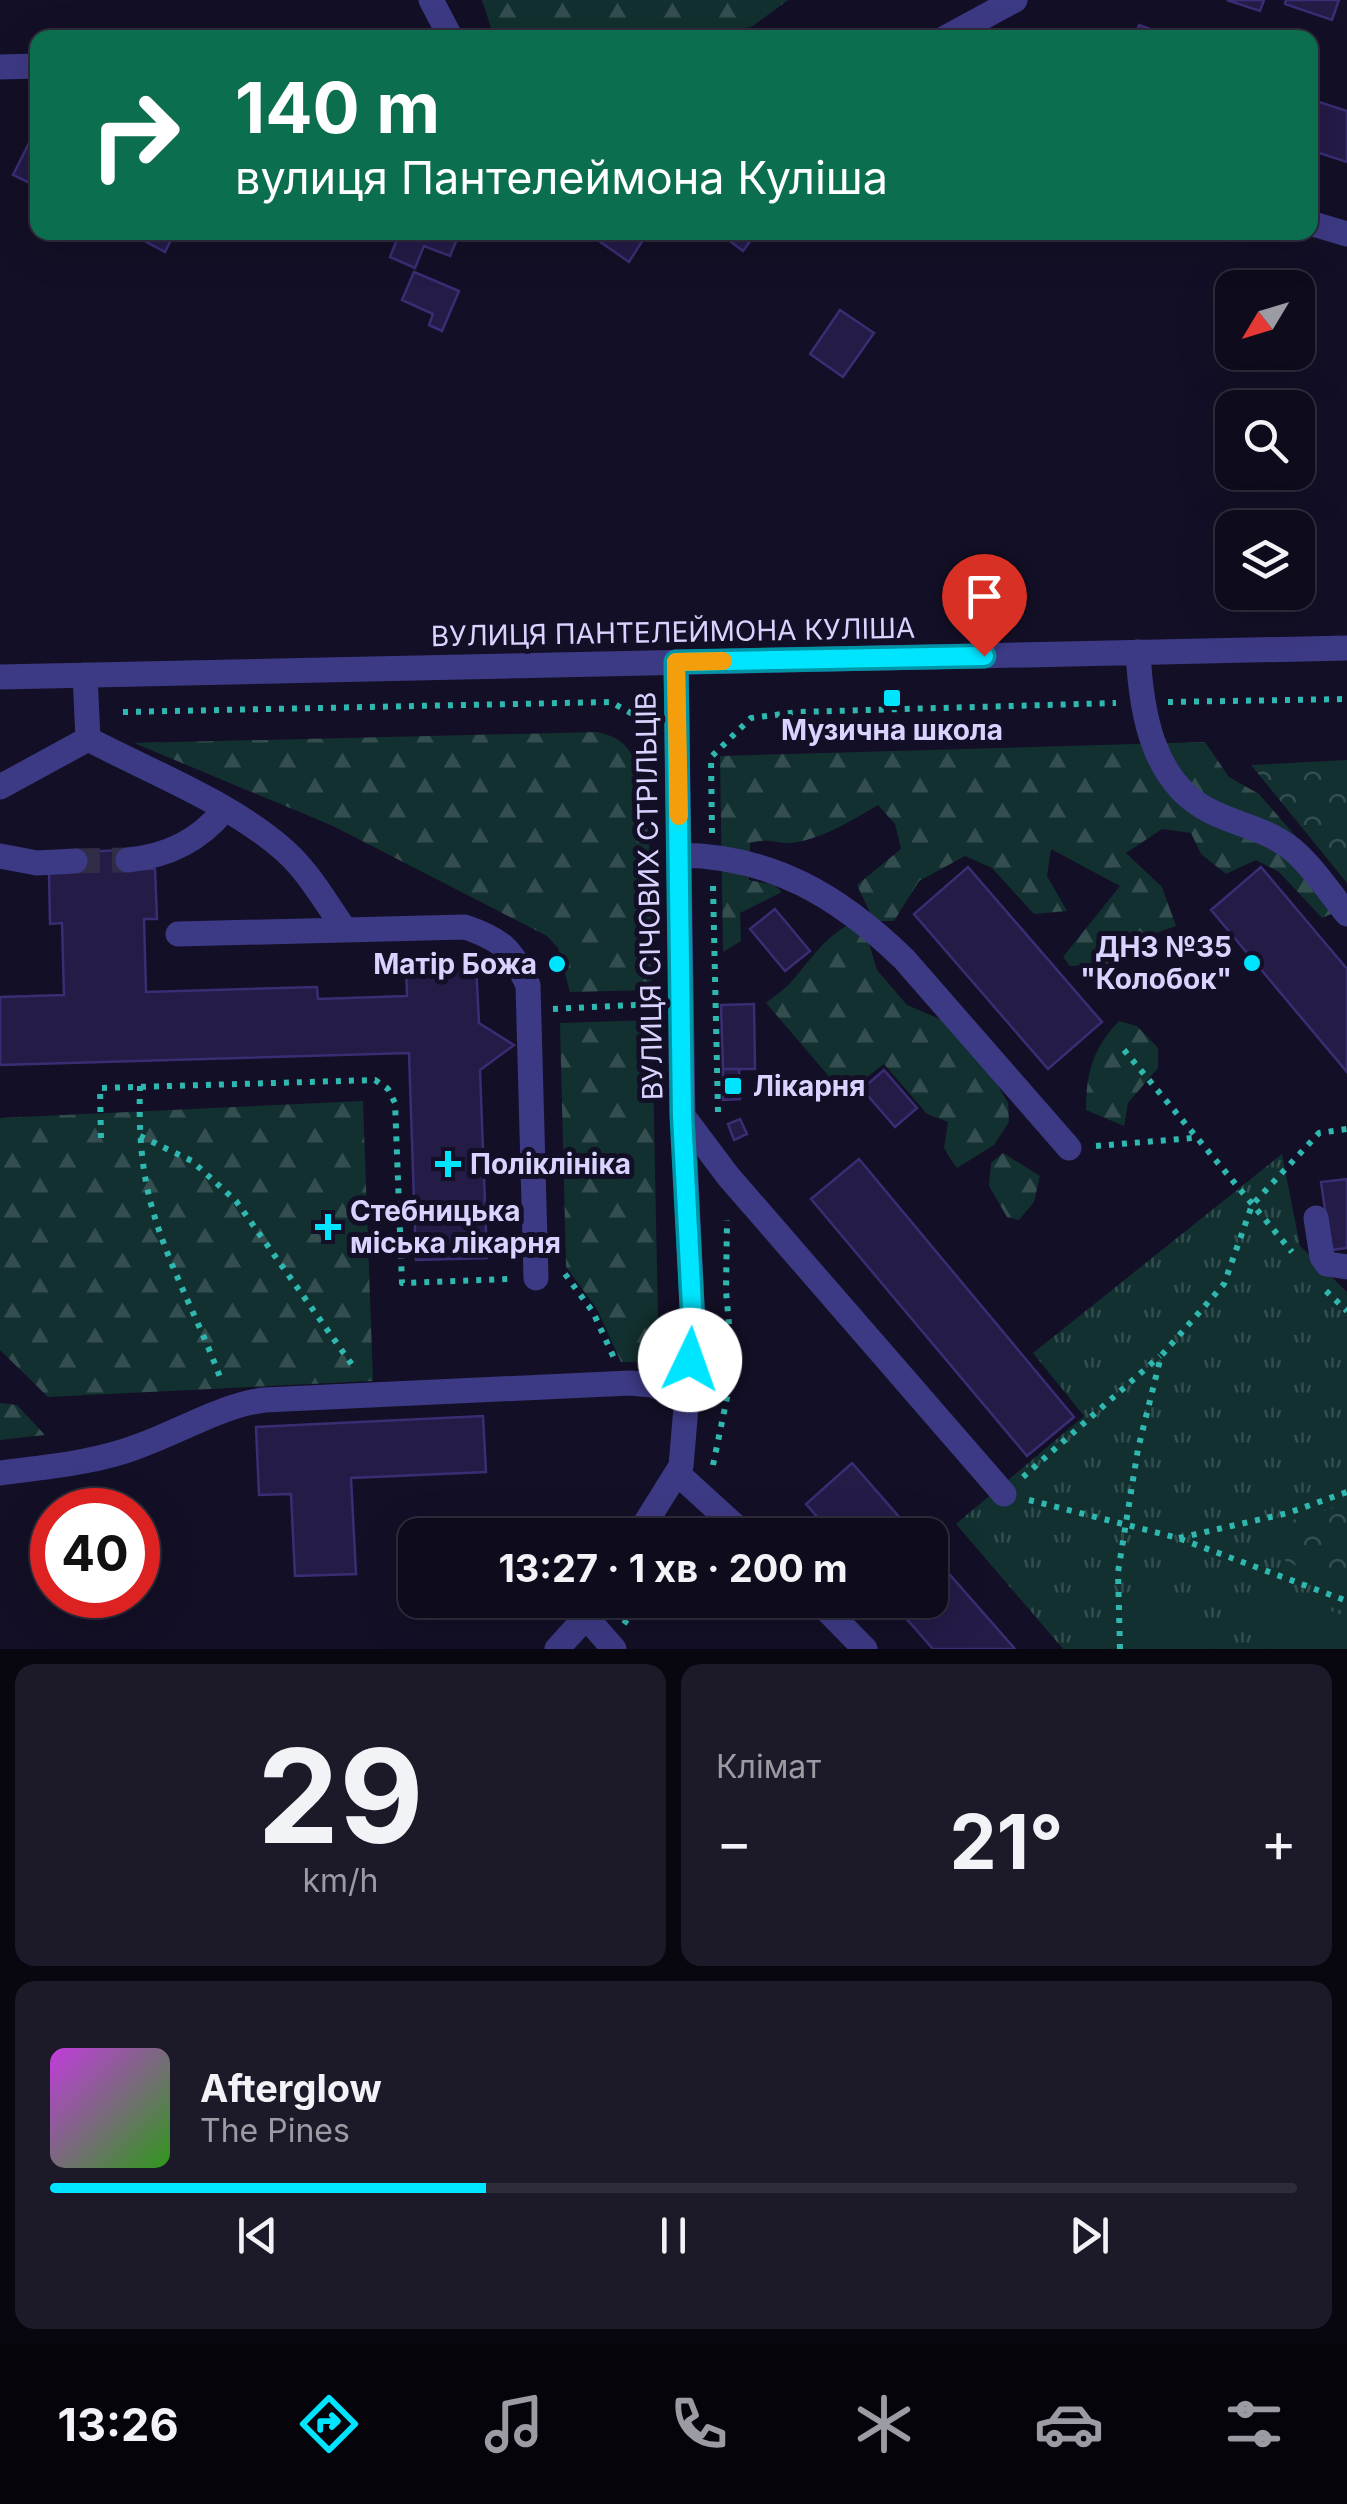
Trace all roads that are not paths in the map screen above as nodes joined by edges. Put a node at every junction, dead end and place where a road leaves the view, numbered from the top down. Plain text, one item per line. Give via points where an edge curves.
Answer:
1 (432, 0) edge
2 (1015, 0) edge
3 (447, 30) edge
4 (960, 30) edge
5 (30, 66) edge
6 (0, 67) edge
7 (1318, 225) edge
8 (1347, 234) edge
9 (1347, 648) edge
10 (1138, 652) junction
11 (676, 662) junction
12 (85, 675) junction
13 (0, 677) edge
14 (88, 739) junction
15 (0, 787) edge
16 (224, 810) junction
17 (680, 855) junction
18 (0, 856) edge
19 (128, 860) tunnel mouth
20 (75, 861) tunnel mouth
21 (1347, 914) edge
22 (344, 930) junction
23 (178, 934) dead end
24 (682, 1116) junction
25 (1069, 1148) road end
26 (1316, 1218) dead end
27 (535, 1266) road end
28 (1347, 1268) edge
29 (686, 1396) junction
30 (0, 1474) edge
31 (678, 1474) junction
32 (1004, 1494) road end
33 (649, 1518) edge
34 (726, 1518) edge
35 (583, 1618) edge
36 (597, 1618) edge
37 (835, 1618) edge
38 (557, 1649) edge
39 (614, 1649) edge
40 (865, 1649) edge

1 - 3 street
2 - 4 street
5 - 6 street
7 - 8 street
9 - 10 street, ВУЛИЦЯ ПАНТЕЛЕЙМОНА КУЛІША
10 - 11 street, ВУЛИЦЯ ПАНТЕЛЕЙМОНА КУЛІША
10 - 21 street via 1140,702 1152,744 1188,798 1293,850
11 - 12 street, ВУЛИЦЯ ПАНТЕЛЕЙМОНА КУЛІША
11 - 17 street, ВУЛИЦЯ СІЧОВИХ СТРІЛЬЦІВ
12 - 13 street, ВУЛИЦЯ ПАНТЕЛЕЙМОНА КУЛІША
12 - 14 street
14 - 15 street
14 - 16 street
16 - 19 street via 187,844
16 - 22 street via 284,850
17 - 24 street, ВУЛИЦЯ СІЧОВИХ СТРІЛЬЦІВ
17 - 25 street via 748,862 789,877 875,931
18 - 20 street
22 - 23 street
22 - 27 street via 465,927 514,954 528,985
24 - 29 street, ВУЛИЦЯ СІЧОВИХ СТРІЛЬЦІВ via 693,1325
24 - 32 street
26 - 28 street via 1322,1257
29 - 30 street via 652,1385 614,1384 264,1400 136,1448
29 - 31 street, ВУЛИЦЯ СІЧОВИХ СТРІЛЬЦІВ
31 - 33 street, ВУЛИЦЯ СІЧОВИХ СТРІЛЬЦІВ
31 - 34 street
35 - 38 street
36 - 39 street
37 - 40 street

